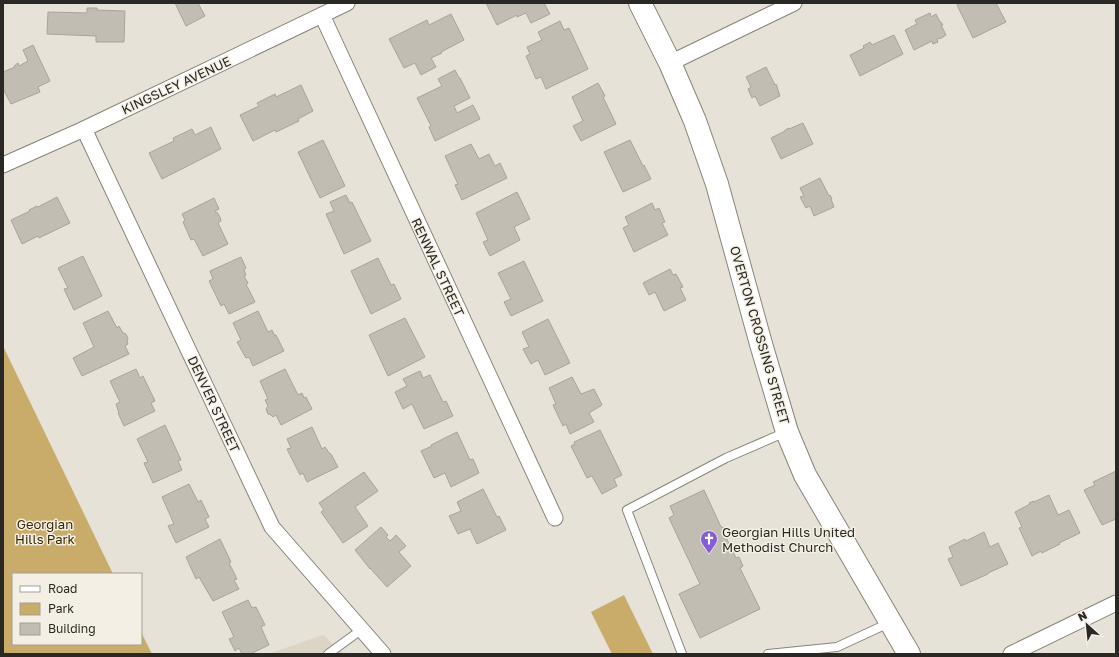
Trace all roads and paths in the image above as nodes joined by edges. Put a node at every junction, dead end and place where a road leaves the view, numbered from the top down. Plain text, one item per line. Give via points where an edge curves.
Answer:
1 (347, 3) edge
2 (640, 3) edge
3 (794, 3) edge
4 (322, 16) junction
5 (670, 63) junction
6 (84, 129) junction
7 (3, 165) edge
8 (787, 432) junction
9 (555, 518) dead end
10 (1116, 603) edge
11 (889, 622) junction
12 (361, 630) junction
13 (328, 654) edge
14 (383, 654) edge
15 (682, 654) edge
16 (768, 654) edge
17 (908, 654) edge
18 (1011, 654) edge

1 - 4 street, KINGSLEY AVENUE
2 - 5 street, OVERTON CROSSING STREET
3 - 5 street
4 - 6 street, KINGSLEY AVENUE
4 - 9 street, RENWAL STREET
5 - 8 street, OVERTON CROSSING STREET via 695,121 717,184
6 - 7 street, KINGSLEY AVENUE
6 - 12 street, DENVER STREET via 272,527
8 - 11 street, OVERTON CROSSING STREET via 805,475
8 - 15 lane via 726,458 627,510
10 - 18 street
11 - 16 lane via 837,647
11 - 17 street, OVERTON CROSSING STREET
12 - 13 lane
12 - 14 street, DENVER STREET

